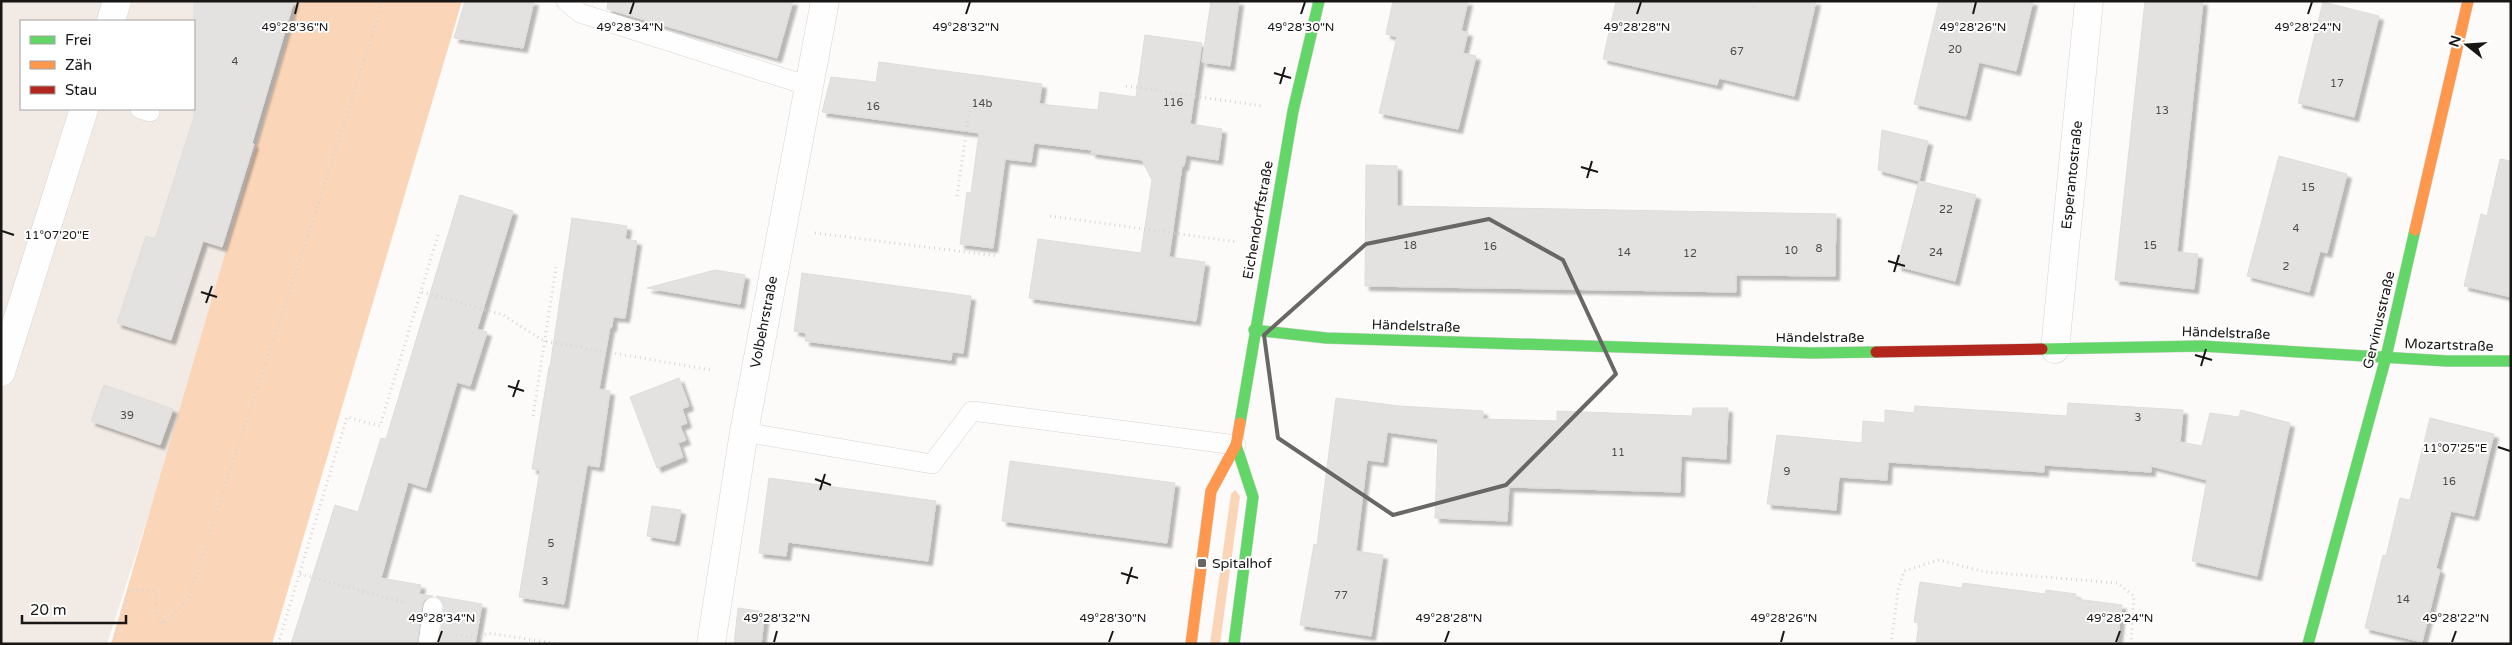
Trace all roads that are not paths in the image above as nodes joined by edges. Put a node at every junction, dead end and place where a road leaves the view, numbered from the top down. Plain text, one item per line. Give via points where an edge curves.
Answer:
1 (117, 1) edge
2 (566, 1) edge
3 (825, 1) edge
4 (1319, 1) edge
5 (2089, 1) edge
6 (2468, 1) edge
7 (111, 20) edge
8 (809, 86) junction
9 (84, 110) edge
10 (1254, 330) junction
11 (2055, 349) junction
12 (2386, 357) junction
13 (2511, 361) edge
14 (1, 372) edge
15 (744, 432) junction
16 (1236, 446) junction
17 (433, 608) road end
18 (429, 638) edge
19 (711, 644) edge
20 (1191, 644) edge
21 (1234, 644) edge
22 (2308, 644) edge

1 - 7 street
2 - 8 lane via 580,13
3 - 8 street, Volbehrstraße
4 - 10 street, Eichendorffstraße via 1293,111
5 - 11 street, Esperantostraße
6 - 12 street, Gervinusstraße
8 - 15 street, Volbehrstraße
9 - 14 street
10 - 11 street, Händelstraße via 1326,338 1812,353
10 - 16 street, Eichendorffstraße
11 - 12 street, Händelstraße via 2201,346
12 - 13 street, Mozartstraße
12 - 22 street, Gervinusstraße
15 - 16 lane via 932,464 972,412
15 - 19 street, Volbehrstraße
16 - 20 street, Eichendorffstraße via 1211,491
16 - 21 street, Eichendorffstraße via 1253,497
17 - 18 lane

